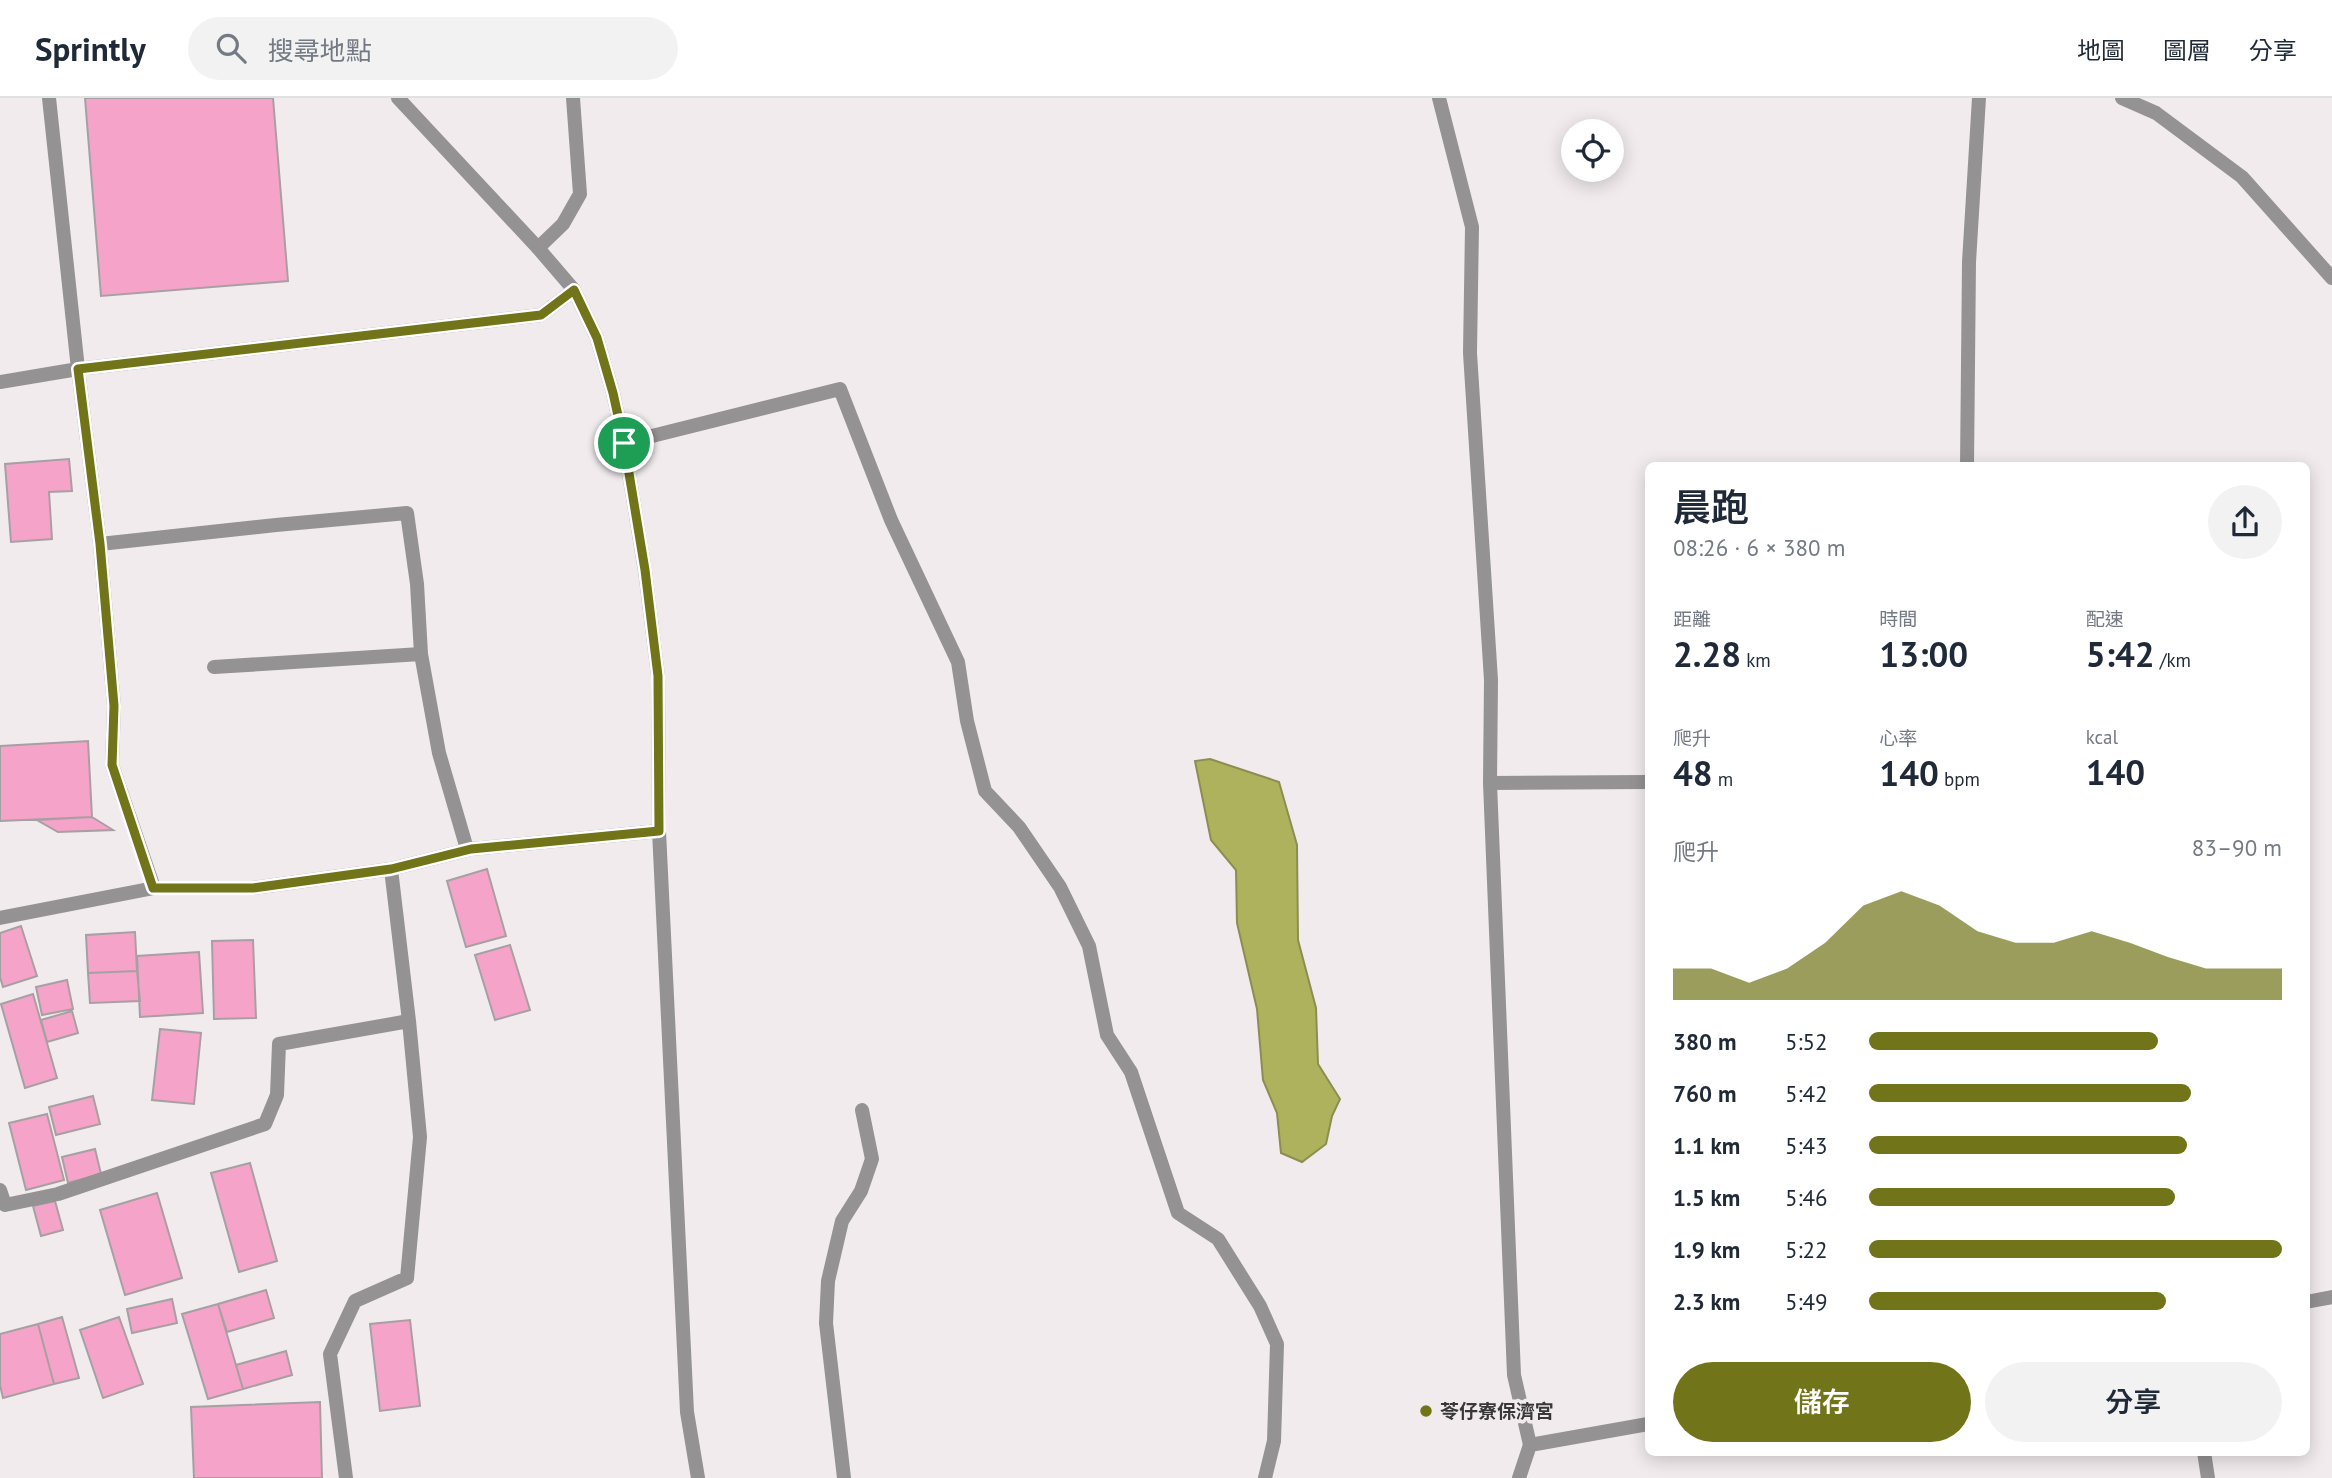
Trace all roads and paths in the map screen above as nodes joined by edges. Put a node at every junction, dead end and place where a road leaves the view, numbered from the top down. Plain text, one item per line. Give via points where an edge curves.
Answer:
1 (49, 98) edge
2 (398, 98) edge
3 (573, 98) edge
4 (1439, 98) edge
5 (1979, 98) edge
6 (2122, 98) edge
7 (538, 247) junction
8 (2332, 278) edge
9 (574, 290) junction
10 (78, 369) junction
11 (0, 382) edge
12 (624, 443) junction
13 (1967, 462) edge
14 (100, 544) junction
15 (421, 654) junction
16 (214, 667) dead end
17 (1645, 782) edge
18 (1490, 783) junction
19 (659, 831) junction
20 (471, 849) junction
21 (391, 869) junction
22 (153, 888) junction
23 (0, 918) edge
24 (409, 1021) junction
25 (862, 1110) dead end
26 (0, 1190) edge
27 (2332, 1297) edge
28 (2310, 1301) edge
29 (1645, 1425) edge
30 (1530, 1445) junction
31 (2205, 1456) edge
32 (345, 1478) edge
33 (698, 1478) edge
34 (844, 1478) edge
35 (1265, 1478) edge
36 (1519, 1478) edge
37 (2208, 1478) edge

1 - 10 street
2 - 7 street
3 - 7 street via 580,194 563,224
4 - 18 street via 1472,227 1469,353 1491,680
5 - 13 street via 1969,262
6 - 8 street via 2156,113 2242,177
7 - 9 street
9 - 10 street via 541,315
9 - 12 street via 597,338
10 - 11 street
10 - 14 street
12 - 19 street via 658,676
12 - 35 street via 840,389 891,520 958,662 985,792 1019,827 1060,887 1089,946 1107,1035 1131,1072 1178,1213 1218,1239 1260,1306 1277,1344 1274,1441
14 - 15 street via 407,513
14 - 22 street via 114,706 112,765
15 - 16 street
15 - 20 street via 439,753 467,849
17 - 18 street
18 - 30 street via 1514,1374
19 - 20 street
19 - 33 street via 687,1412
20 - 21 street
21 - 22 street via 253,888
21 - 24 street
22 - 23 street
24 - 26 street via 279,1044 277,1095 265,1124 58,1194 5,1205
24 - 32 street via 420,1138 407,1278 355,1301 330,1354
25 - 34 street via 872,1159 861,1191 842,1221 828,1281 826,1323
27 - 28 street
29 - 30 street
30 - 36 street
31 - 37 street

